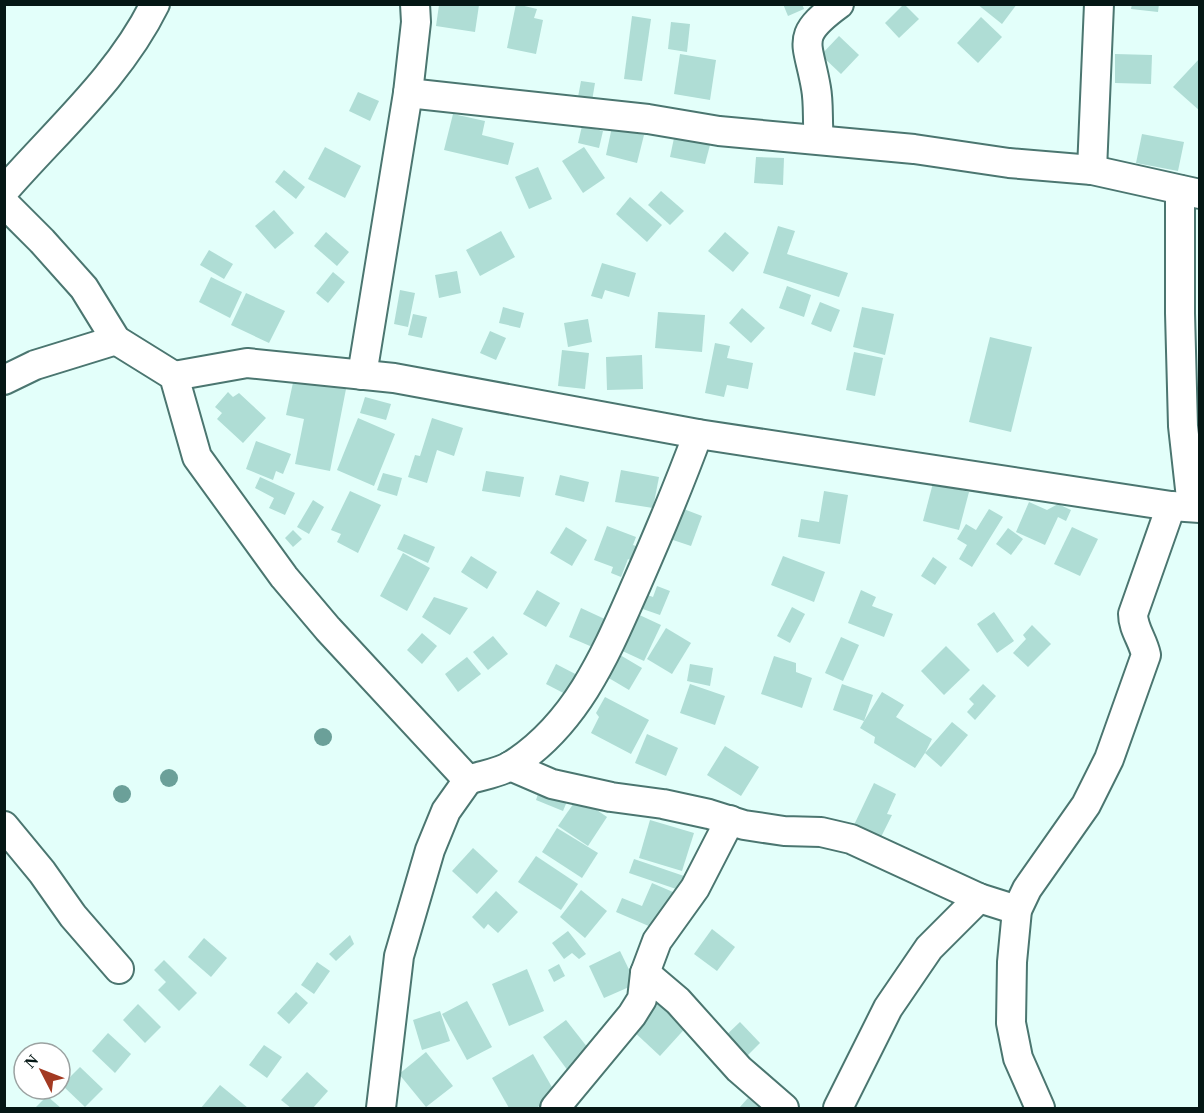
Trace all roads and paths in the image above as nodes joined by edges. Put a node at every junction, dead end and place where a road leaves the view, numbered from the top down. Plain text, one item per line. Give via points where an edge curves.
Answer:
1 (155, 4) edge
2 (415, 4) edge
3 (839, 4) edge
4 (1099, 4) edge
5 (408, 93) junction
6 (819, 139) junction
7 (1092, 170) junction
8 (4, 191) edge
9 (1190, 192) edge
10 (4, 203) edge
11 (116, 340) junction
12 (362, 375) junction
13 (174, 376) junction
14 (4, 380) edge
15 (698, 434) junction
16 (1187, 507) edge
17 (510, 766) junction
18 (468, 780) junction
19 (730, 820) junction
20 (4, 826) edge
21 (979, 898) junction
22 (1017, 909) junction
23 (119, 969) dead end
24 (645, 973) junction
25 (381, 1108) edge
26 (555, 1108) edge
27 (784, 1108) edge
28 (838, 1108) edge
29 (1040, 1108) edge

1 - 8 street via 115,67
2 - 5 street
3 - 6 street via 812,28 807,39 816,88
4 - 7 street
5 - 6 street via 648,119 719,131
5 - 12 street
6 - 7 street
7 - 9 street
9 - 16 street via 1180,313
10 - 11 street via 84,288
11 - 13 street
11 - 14 street via 35,365
12 - 13 street via 247,363
12 - 15 street
13 - 18 street via 197,457 284,577
15 - 16 street
15 - 17 street via 669,511 591,682 547,736
16 - 22 street via 1133,614 1133,624 1146,654 1109,759 1086,805 1026,889
17 - 18 street
17 - 19 street via 552,784
18 - 25 street via 446,812 430,850 399,956
19 - 21 street via 851,839
19 - 24 street via 695,888 657,940
20 - 23 street
21 - 22 street
21 - 28 street via 929,948 888,1008
22 - 29 street via 1011,1023 1018,1058
24 - 26 street via 642,999 632,1015
24 - 27 street via 678,1001 739,1069

